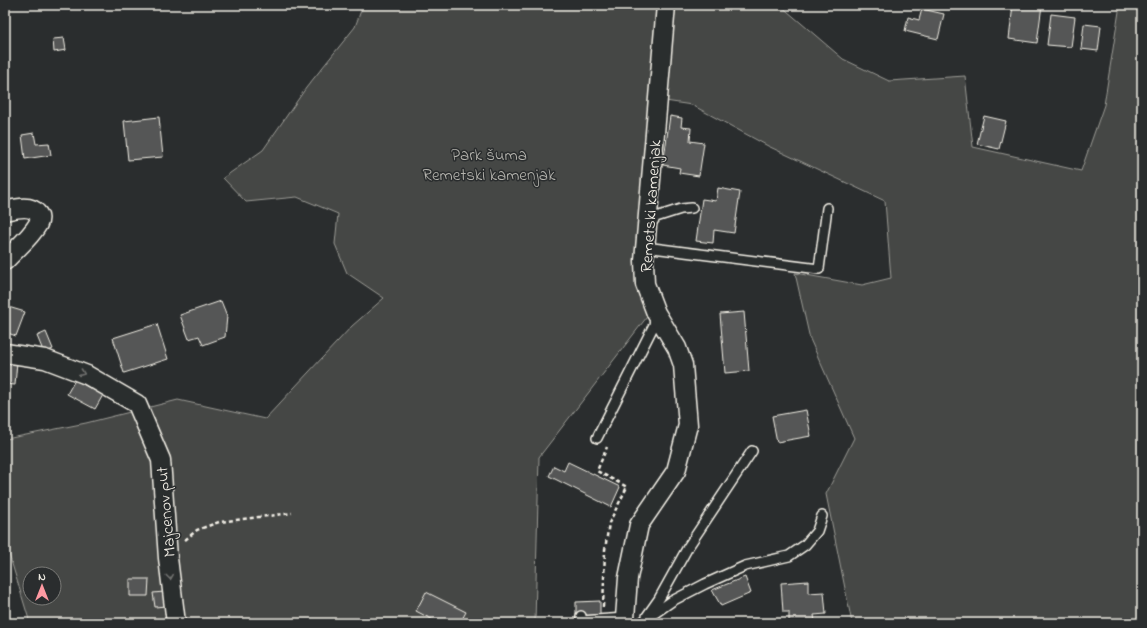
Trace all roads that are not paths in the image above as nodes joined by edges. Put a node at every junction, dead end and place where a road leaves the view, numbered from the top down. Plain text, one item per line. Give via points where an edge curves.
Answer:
1 (666, 5) edge
2 (692, 208) dead end
3 (827, 208) dead end
4 (5, 211) edge
5 (646, 228) junction
6 (645, 247) junction
7 (5, 261) edge
8 (656, 314) junction
9 (5, 353) edge
10 (597, 438) road end
11 (752, 451) dead end
12 (822, 516) dead end
13 (581, 616) dead end
14 (633, 622) edge
15 (176, 623) edge

1 - 5 street, Remetski kamenjak
2 - 5 lane via 656,217
3 - 6 lane via 819,269
4 - 7 street via 30,208 36,210 39,215 39,222 32,233
5 - 6 street, Remetski kamenjak
6 - 8 street, Remetski kamenjak via 645,284
8 - 10 lane via 654,325
8 - 14 street, Remetski kamenjak via 677,348 683,365 688,425 676,471 639,525 628,578
9 -> 15 street, Majcenov put via 45,359 87,375 137,404 161,460 168,558
11 - 14 lane via 688,547 659,599
12 - 14 lane via 817,531 805,545 789,556 745,566
13 - 14 lane via 581,621

